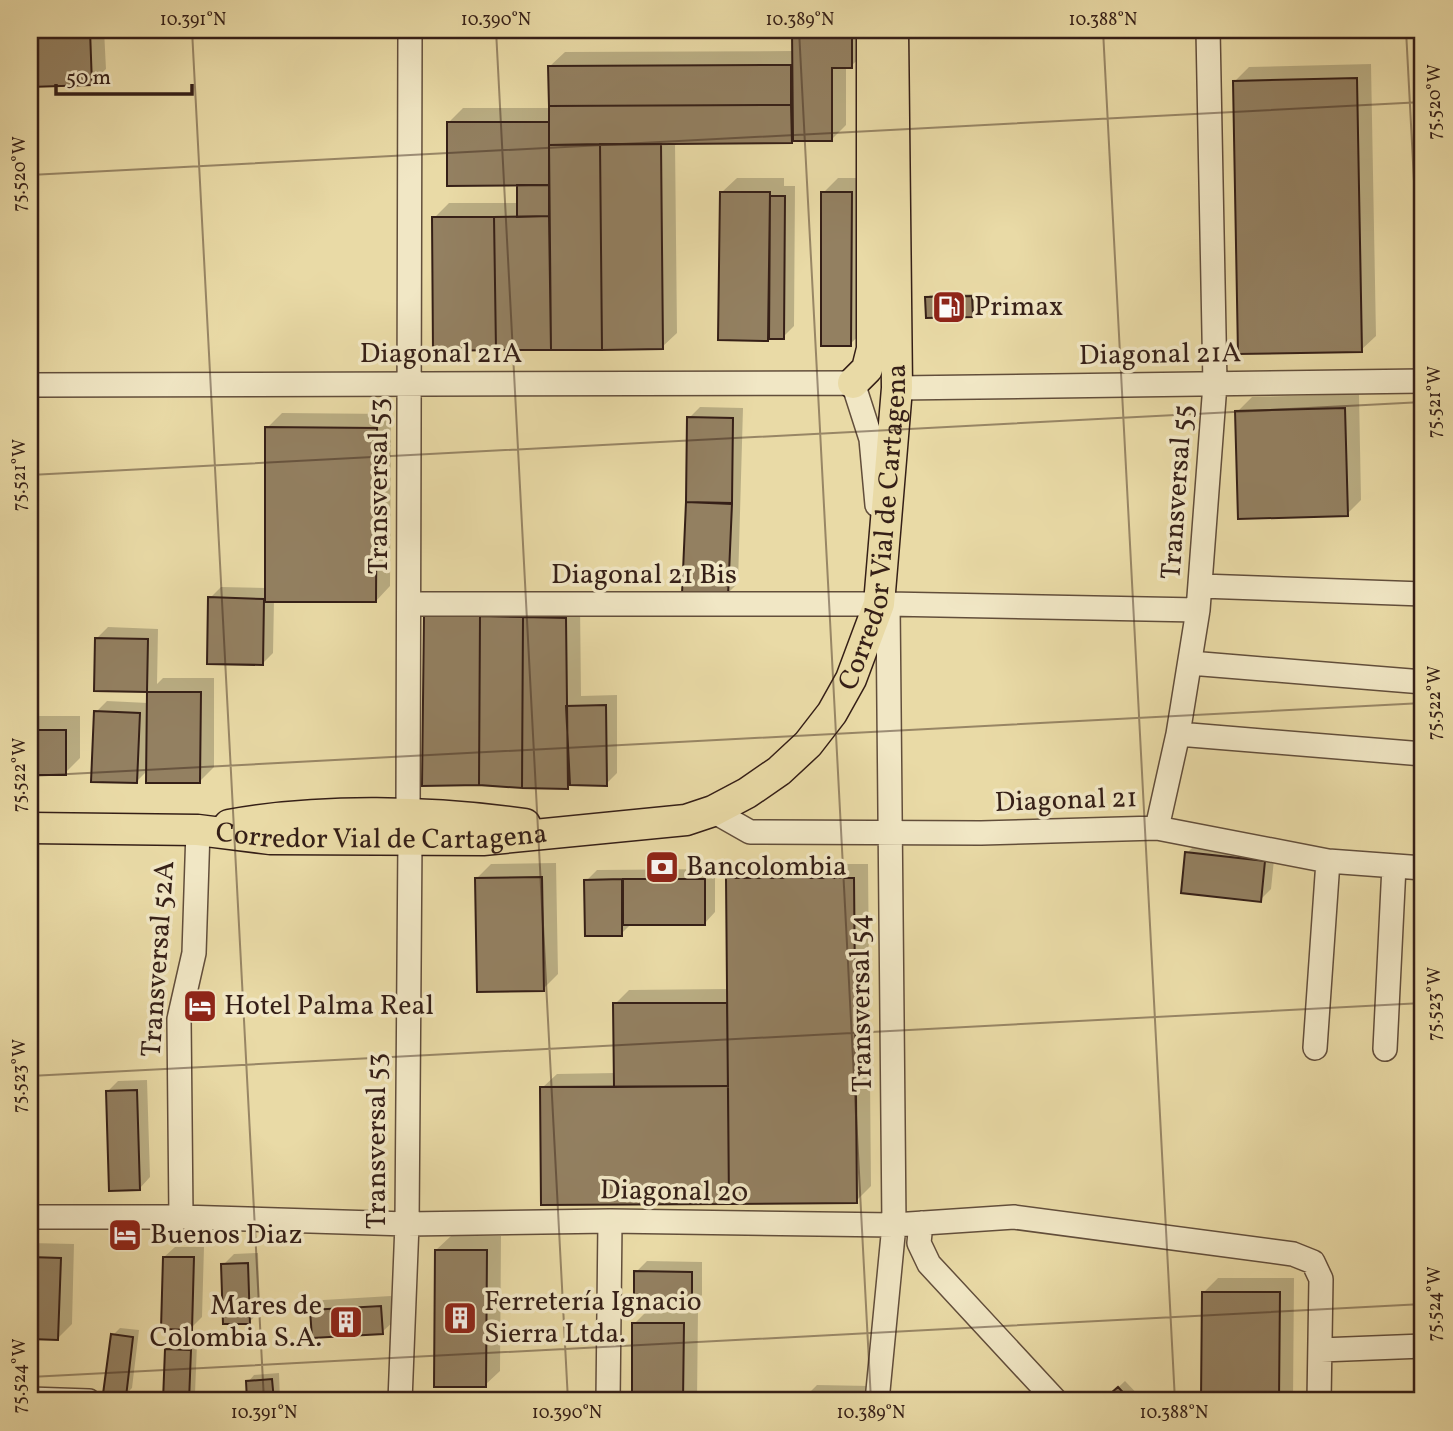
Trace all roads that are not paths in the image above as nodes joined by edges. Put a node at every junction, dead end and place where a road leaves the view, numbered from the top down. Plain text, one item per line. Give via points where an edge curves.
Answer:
1 (410, 30) edge
2 (872, 30) edge
3 (893, 30) edge
4 (1208, 30) edge
5 (1423, 381) edge
6 (853, 383) junction
7 (409, 384) junction
8 (1215, 384) junction
9 (30, 385) edge
10 (897, 388) junction
11 (883, 563) junction
12 (1201, 586) junction
13 (1423, 594) edge
14 (409, 604) junction
15 (883, 604) junction
16 (1198, 610) junction
17 (1190, 663) junction
18 (1423, 682) edge
19 (1178, 734) junction
20 (1423, 754) edge
21 (713, 811) junction
22 (409, 827) junction
23 (30, 828) edge
24 (1157, 828) junction
25 (198, 831) junction
26 (890, 832) junction
27 (1328, 861) junction
28 (1394, 866) junction
29 (1423, 868) edge
30 (1315, 1048) dead end
31 (1385, 1049) dead end
32 (30, 1217) edge
33 (181, 1217) junction
34 (610, 1221) junction
35 (921, 1223) junction
36 (407, 1224) junction
37 (894, 1225) junction
38 (1423, 1346) edge
39 (1321, 1350) junction
40 (30, 1399) edge
41 (89, 1401) edge
42 (400, 1401) edge
43 (608, 1401) edge
44 (877, 1401) edge
45 (1056, 1401) edge
46 (1319, 1401) edge

1 - 7 street, Transversal 53
2 - 6 main road, Corredor Vial de Cartagena via 872,349 867,369
3 - 10 main road, Corredor Vial de Cartagena
4 - 8 street, Transversal 55
5 - 8 street, Diagonal 21A
6 - 7 street, Diagonal 21A
6 - 11 street via 872,439
7 - 9 street, Diagonal 21A
7 - 14 street, Transversal 53
8 - 10 street, Diagonal 21A
8 - 12 street, Transversal 55
10 - 11 main road, Corredor Vial de Cartagena
11 - 15 main road, Corredor Vial de Cartagena
12 - 13 street
12 - 16 street, Transversal 55
14 - 15 street, Diagonal 21 Bis
14 - 22 street, Transversal 53
15 - 16 street, Diagonal 21 Bis
15 - 21 main road, Corredor Vial de Cartagena via 851,679 808,744 779,771
15 - 26 street, Transversal 54
16 - 17 street, Transversal 55
17 - 18 street
17 - 19 street, Transversal 55
19 - 20 street
19 - 24 street, Transversal 55
21 - 22 main road, Corredor Vial de Cartagena via 674,822 565,830 487,819
21 - 26 street, Diagonal 21 via 750,832
22 - 25 main road, Corredor Vial de Cartagena via 275,817
22 - 36 street, Transversal 53
23 - 25 main road, Corredor Vial de Cartagena
24 - 26 street, Diagonal 21
24 - 27 street, Diagonal 21
25 - 33 street, Transversal 52A via 194,953 179,1019
26 - 37 street, Transversal 54
27 - 28 street, Diagonal 21
27 - 30 street
28 - 29 street, Diagonal 21
28 - 31 street
32 - 33 street, Diagonal 20
33 - 36 street, Diagonal 20
34 - 36 street, Diagonal 20
34 - 37 street, Diagonal 20
34 - 43 street
35 - 37 street, Diagonal 20
35 - 39 street, Diagonal 20 via 1014,1217 1293,1254 1312,1262 1321,1279
35 - 45 street via 919,1243 929,1264
36 - 42 street, Transversal 53
37 - 44 street, Transversal 54
38 - 39 street
39 - 46 street
40 - 41 street

